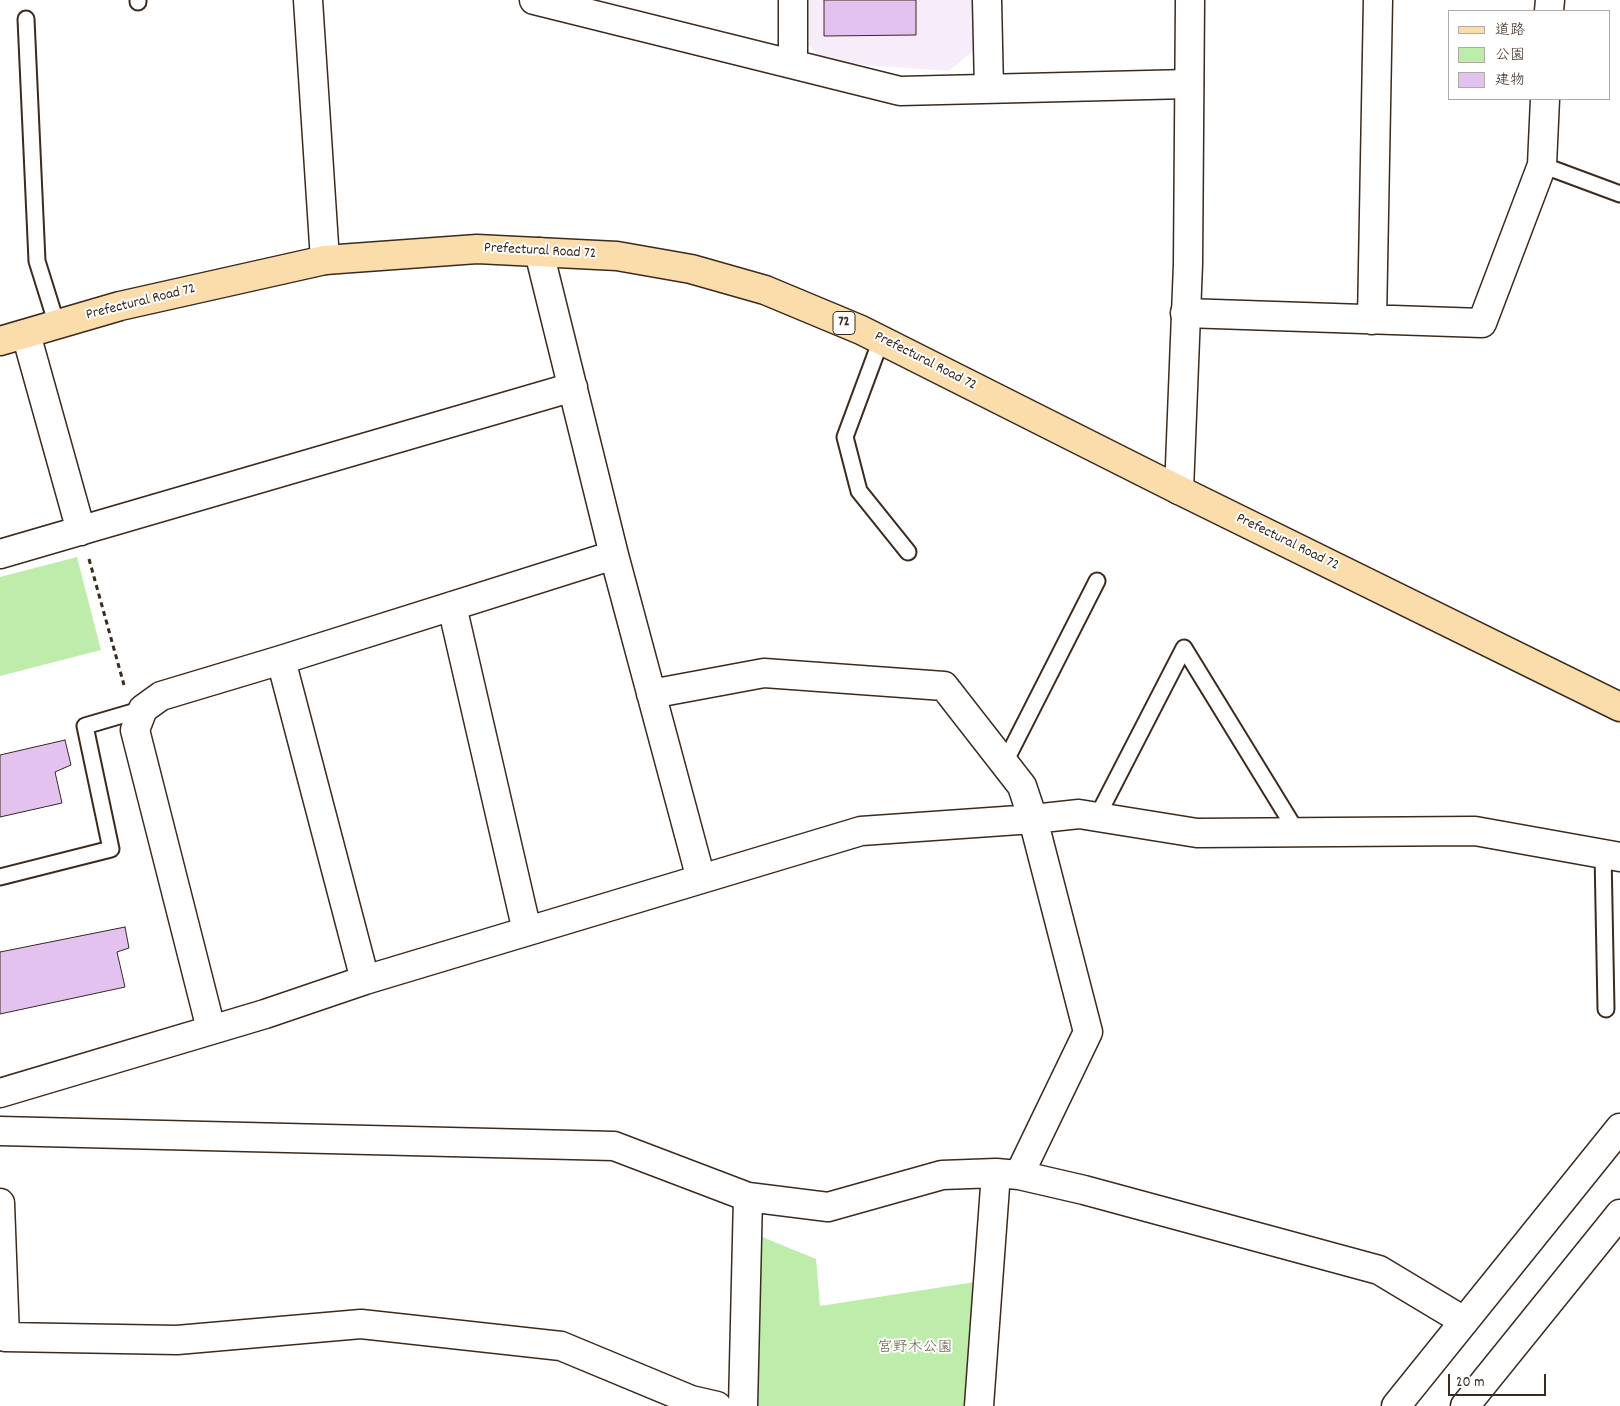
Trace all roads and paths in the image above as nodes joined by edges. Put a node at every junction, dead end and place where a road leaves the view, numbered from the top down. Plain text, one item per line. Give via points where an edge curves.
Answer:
1 (308, 0) edge
2 (534, 0) edge
3 (793, 0) edge
4 (987, 0) edge
5 (1190, 0) edge
6 (1378, 0) edge
7 (600, 8) edge
8 (26, 19) dead end
9 (793, 64) junction
10 (1189, 84) junction
11 (989, 89) junction
12 (1545, 100) edge
13 (1542, 165) junction
14 (1620, 194) edge
15 (539, 252) junction
16 (324, 260) junction
17 (1186, 313) junction
18 (1372, 320) junction
19 (57, 326) junction
20 (26, 334) junction
21 (881, 340) junction
22 (0, 341) edge
23 (573, 387) junction
24 (1179, 490) junction
25 (81, 531) junction
26 (908, 552) dead end
27 (0, 554) edge
28 (614, 555) junction
29 (1097, 580) dead end
30 (452, 606) junction
31 (281, 660) junction
32 (651, 694) junction
33 (1620, 707) edge
34 (143, 709) junction
35 (1004, 764) junction
36 (1097, 817) junction
37 (1033, 819) junction
38 (1297, 832) junction
39 (1612, 855) edge
40 (0, 877) edge
41 (701, 879) junction
42 (527, 931) junction
43 (365, 980) junction
44 (1606, 1009) dead end
45 (211, 1029) junction
46 (0, 1093) edge
47 (1620, 1128) edge
48 (0, 1131) edge
49 (1008, 1174) junction
50 (748, 1197) junction
51 (0, 1203) edge
52 (1620, 1214) edge
53 (1464, 1321) junction
54 (2, 1338) edge
55 (716, 1406) edge
56 (743, 1406) edge
57 (979, 1406) edge
58 (1396, 1406) edge
59 (1465, 1406) edge

1 - 16 street
2 - 7 street
3 - 9 street
4 - 11 street
5 - 10 street
6 - 18 street
7 - 9 street
8 - 19 lane via 38,261
9 - 11 street via 900,90
10 - 11 street
10 - 17 street
12 - 13 street
13 - 14 lane
13 - 18 street via 1482,323
15 - 16 main road, Prefectural Road 72 / 72 via 477,249
15 - 21 main road, Prefectural Road 72 / 72 via 617,256 691,269 765,290
15 - 23 street
16 - 19 main road, Prefectural Road 72 / 72 via 120,306
17 - 18 street
17 - 24 street
19 - 20 main road, Prefectural Road 72 / 72
20 - 22 main road, Prefectural Road 72 / 72
20 - 25 street
21 - 24 main road, Prefectural Road 72 / 72
21 - 26 lane via 845,437 859,491
23 - 25 street
23 - 28 street
24 - 33 main road, Prefectural Road 72 / 72
25 - 27 street
25 - 34 path via 125,687
28 - 30 street
28 - 32 street
29 - 35 lane
30 - 31 street
30 - 42 street
31 - 34 street via 161,696
31 - 43 street
32 - 35 street via 764,673 944,686
32 - 41 street
34 - 40 lane via 84,726 111,849
34 - 45 street via 135,730
35 - 37 street via 1022,786
36 - 37 street via 1079,814
36 - 38 street via 1197,833
36 - 38 lane via 1184,648
37 - 41 street via 861,831
37 - 49 street via 1088,1032
38 - 39 street via 1475,831
39 - 44 lane
41 - 42 street
42 - 43 street
43 - 45 street
45 - 46 street
47 - 53 street
48 - 50 street via 614,1146
49 - 50 street via 942,1174 828,1206
49 - 53 street via 1093,1193 1379,1270
49 - 57 street
50 - 56 street
51 - 54 street
52 - 59 street
53 - 58 street
54 - 55 street via 177,1340 361,1324 561,1346 691,1400

